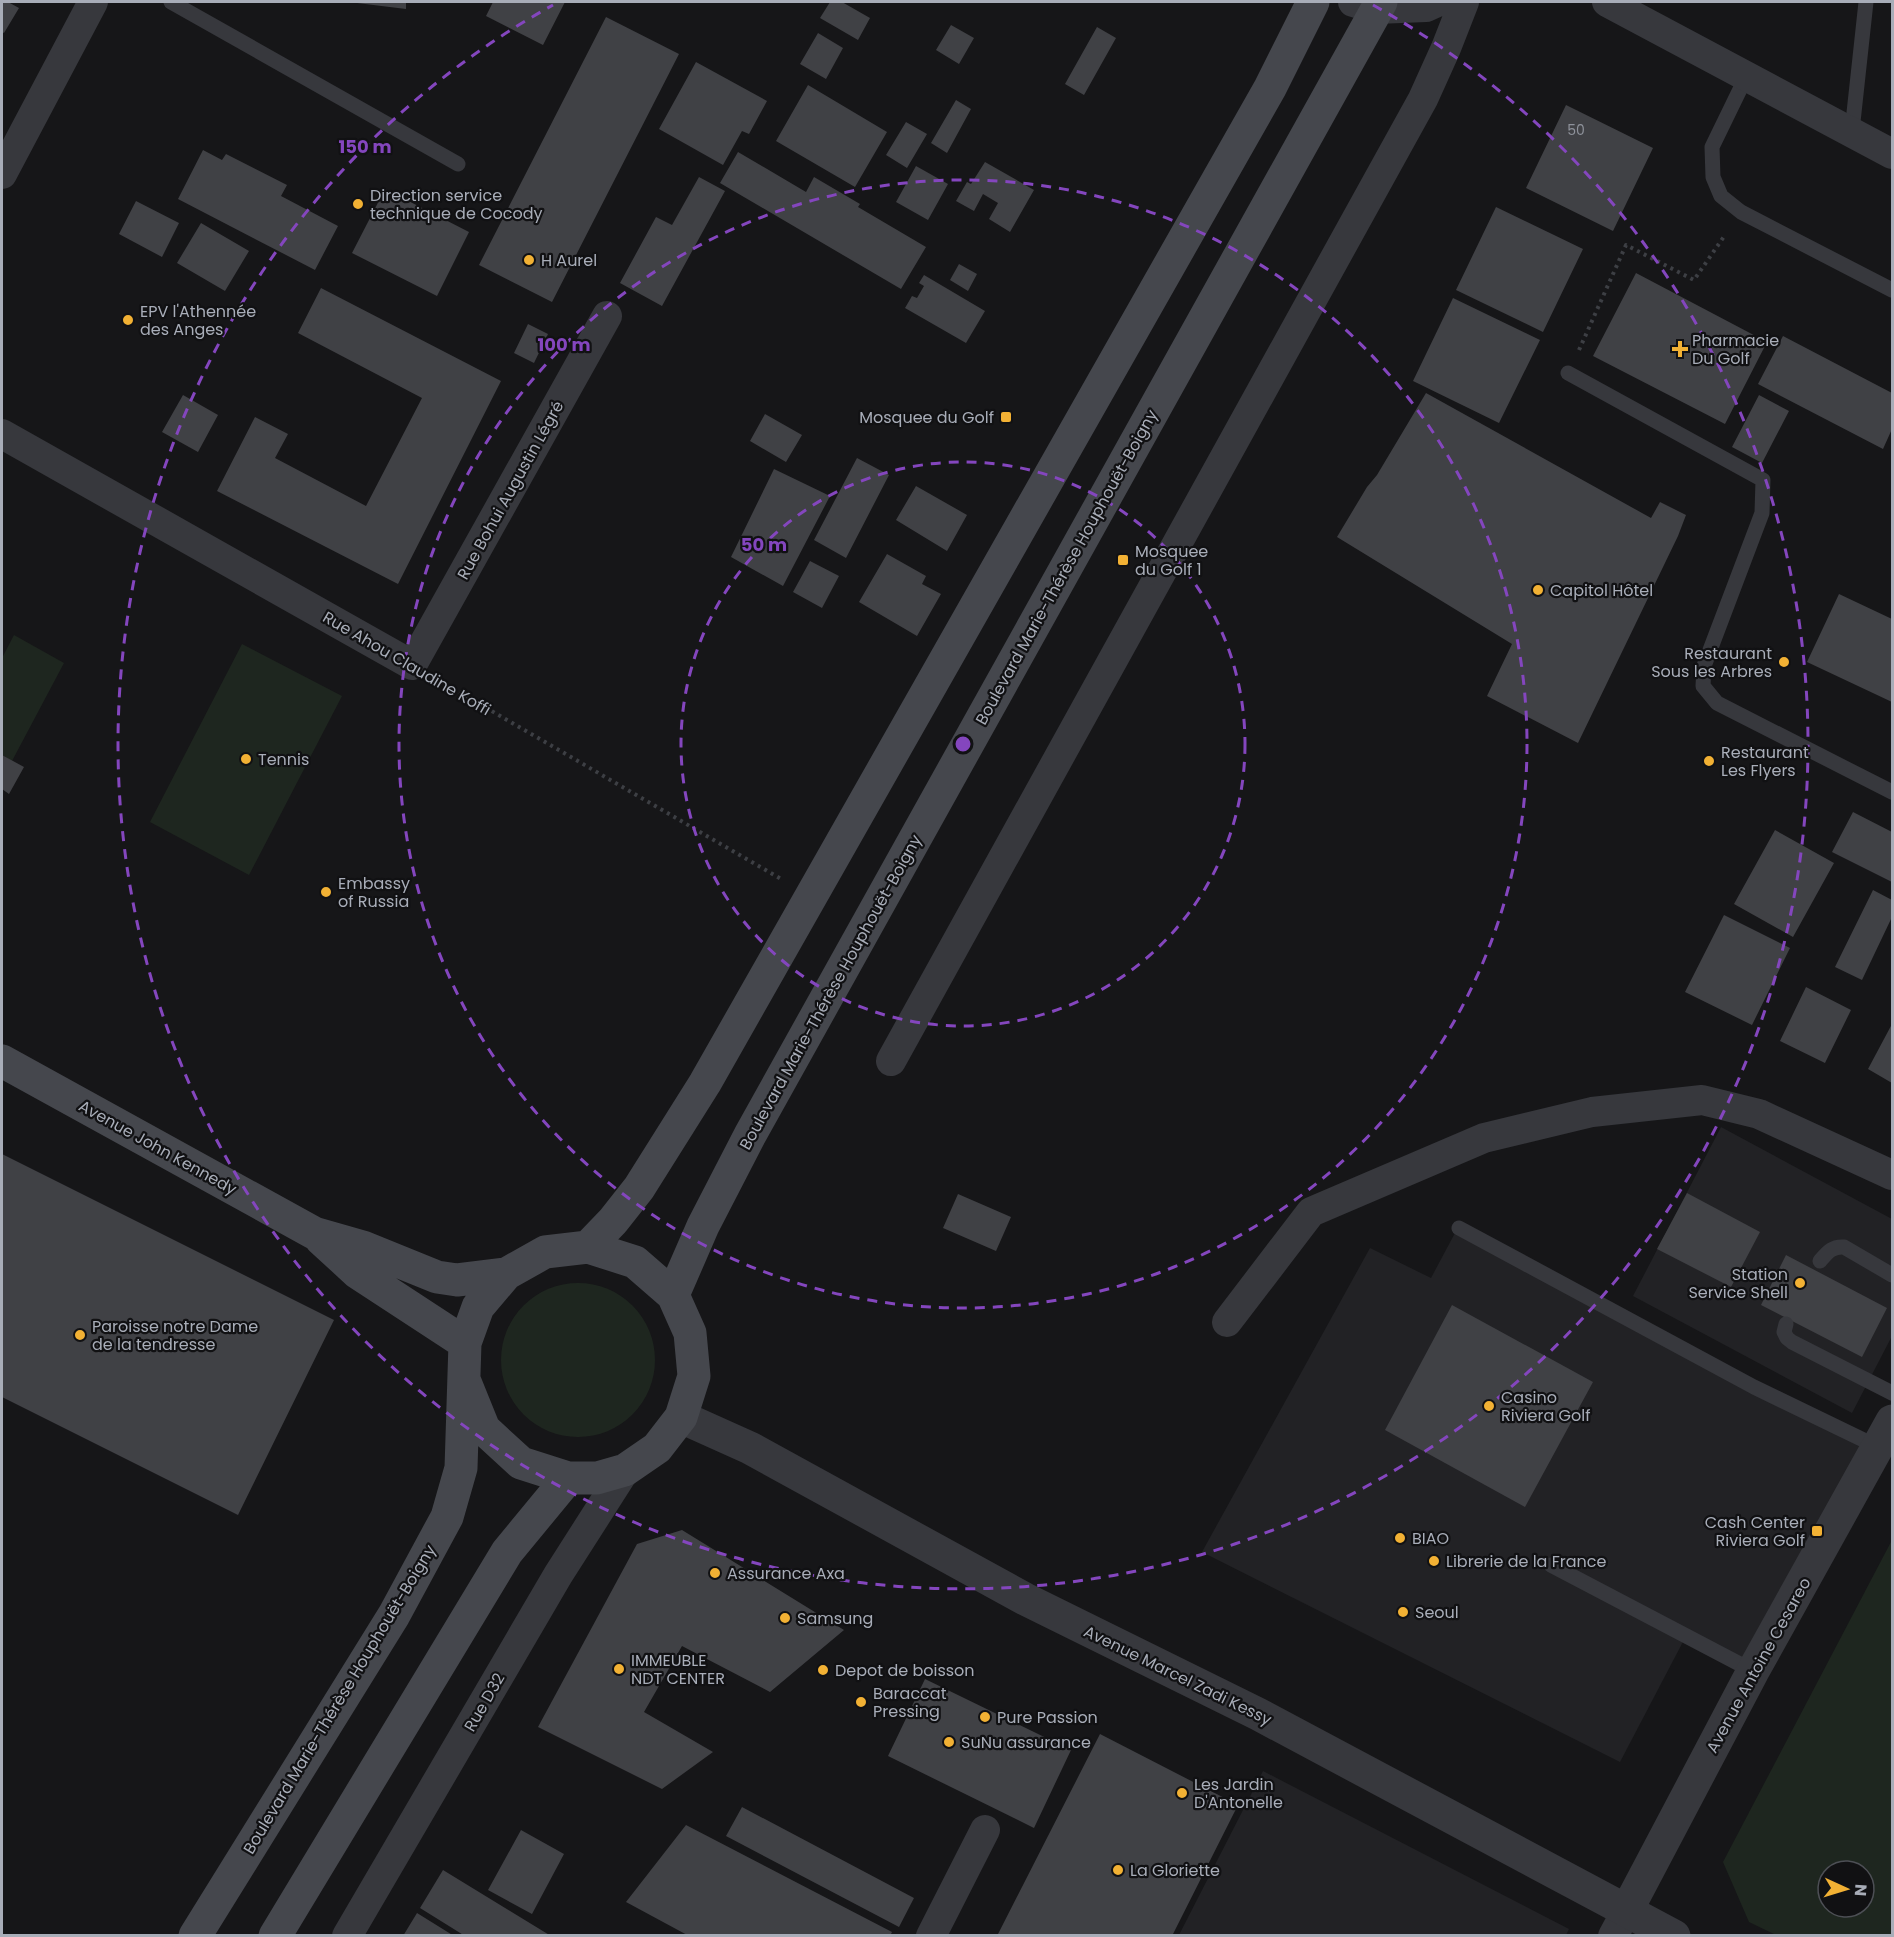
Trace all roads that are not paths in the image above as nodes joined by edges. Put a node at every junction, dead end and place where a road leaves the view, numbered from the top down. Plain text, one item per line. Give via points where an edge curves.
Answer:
1 (93, 2) edge
2 (171, 2) edge
3 (1313, 2) edge
4 (1437, 2) edge
5 (1464, 2) edge
6 (1607, 2) edge
7 (1866, 2) edge
8 (1370, 4) edge
9 (1747, 75) junction
10 (1852, 131) junction
11 (1893, 154) edge
12 (458, 164) dead end
13 (2, 174) edge
14 (1893, 290) edge
15 (607, 316) dead end
16 (1569, 373) road end
17 (2, 434) edge
18 (412, 664) joint
19 (1893, 792) edge
20 (2, 1061) edge
21 (891, 1061) dead end
22 (1893, 1175) edge
23 (1459, 1227) dead end
24 (314, 1233) junction
25 (588, 1247) junction
26 (1820, 1262) dead end
27 (506, 1274) junction
28 (1893, 1275) edge
29 (673, 1295) junction
30 (1227, 1322) dead end
31 (1786, 1324) dead end
32 (465, 1343) junction
33 (465, 1382) junction
34 (1893, 1393) edge
35 (681, 1417) junction
36 (1885, 1434) edge
37 (624, 1470) junction
38 (568, 1478) junction
39 (1551, 1565) dead end
40 (1753, 1671) junction
41 (986, 1830) dead end
42 (1620, 1923) edge
43 (195, 1935) edge
44 (275, 1935) edge
45 (347, 1935) edge
46 (931, 1935) edge
47 (1674, 1935) edge

1 - 13 street
2 - 12 lane
3 - 25 main road via 1270,88 705,1083 639,1188
4 - 8 street via 1426,7
5 - 21 street via 1423,99
6 - 9 street
7 - 10 lane
8 - 29 main road, Boulevard Marie-Thérèse Houphouët-Boigny via 750,1135
9 - 10 street
9 - 14 lane via 1712,147 1713,177 1721,195 1741,212
10 - 11 street
15 - 18 street, Rue Bohui Augustin Légré
16 - 19 lane via 1763,480 1762,513 1704,666 1703,686 1717,703
17 - 18 street, Rue Ahou Claudine Koffi
20 - 24 main road, Avenue John Kennedy
22 - 30 street via 1758,1114 1702,1100 1592,1112 1484,1138 1311,1212
23 - 36 lane via 1754,1386
24 - 27 main road, Avenue John Kennedy via 363,1247 437,1278 457,1280
24 - 32 main road, Avenue John Kennedy via 358,1273
25 - 27 main road, Avenue John Kennedy via 545,1252
25 - 29 main road, Avenue John Kennedy via 635,1262
26 - 28 lane via 1836,1246 1844,1247
27 - 32 main road, Avenue John Kennedy via 478,1307
29 - 35 main road, Avenue John Kennedy via 690,1334 694,1376
31 - 34 lane via 1784,1332 1792,1342
32 - 33 main road, Avenue John Kennedy
33 - 38 main road, Avenue John Kennedy via 484,1429 521,1463
33 - 43 main road, Boulevard Marie-Thérèse Houphouët-Boigny via 461,1468 447,1517 394,1615
35 - 37 main road, Avenue John Kennedy via 657,1448
35 - 42 street, Avenue Marcel Zadi Kessy via 750,1449 1025,1599 1258,1714
36 - 40 street, Avenue Antoine Cesareo
37 - 38 main road, Avenue John Kennedy via 597,1478
37 - 45 street, Rue D32
38 - 44 main road via 507,1552
39 - 40 lane
40 - 42 street, Avenue Antoine Cesareo
41 - 46 street
42 - 47 street, Avenue Marcel Zadi Kessy

